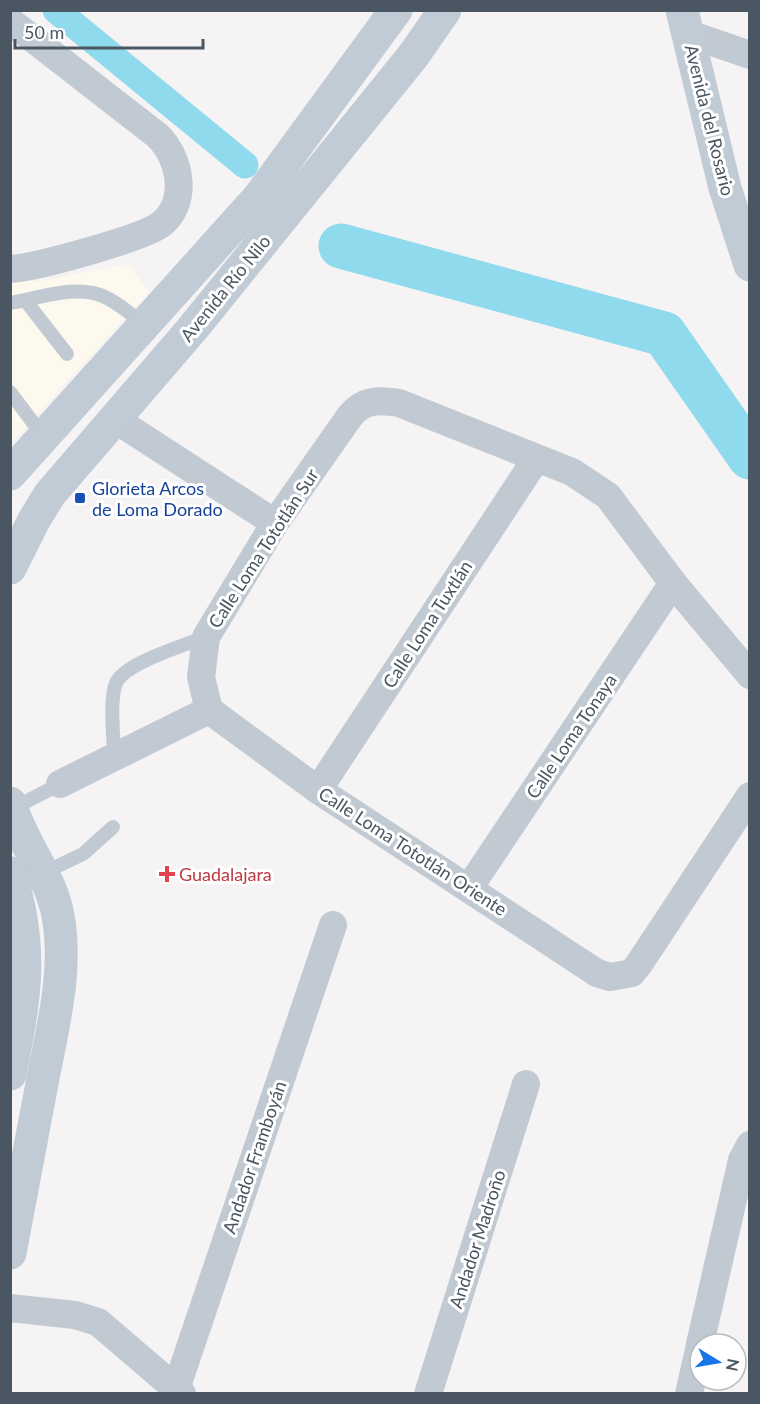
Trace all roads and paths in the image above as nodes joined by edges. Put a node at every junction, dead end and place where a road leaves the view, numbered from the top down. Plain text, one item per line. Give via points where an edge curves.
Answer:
1 (396, 10) edge
2 (445, 10) edge
3 (10, 21) edge
4 (685, 22) edge
5 (750, 55) edge
6 (750, 265) edge
7 (10, 269) edge
8 (25, 300) junction
9 (10, 303) edge
10 (145, 325) junction
11 (67, 354) dead end
12 (10, 392) edge
13 (113, 418) junction
14 (44, 437) junction
15 (536, 459) junction
16 (10, 474) edge
17 (275, 523) junction
18 (10, 568) edge
19 (673, 583) junction
20 (206, 637) junction
21 (750, 675) edge
22 (209, 710) junction
23 (114, 758) junction
24 (60, 784) joint
25 (318, 790) junction
26 (750, 796) edge
27 (11, 806) edge
28 (113, 827) dead end
29 (26, 873) edge
30 (469, 888) junction
31 (333, 925) dead end
32 (18, 999) edge
33 (57, 1007) junction
34 (10, 1074) edge
35 (526, 1084) dead end
36 (750, 1145) edge
37 (10, 1252) edge
38 (10, 1308) edge
39 (703, 1332) edge
40 (179, 1391) edge
41 (428, 1394) edge

1 - 10 main road, Avenida Río Nilo via 259,197
2 - 13 main road, Avenida Río Nilo via 413,56 193,328
3 - 7 street via 169,146 179,178 178,197 171,214 159,225 42,263
4 - 5 street
4 - 6 main road, Avenida del Rosario via 725,188
8 - 9 lane
8 - 10 lane via 93,293 111,300
8 - 11 lane
10 - 14 main road, Avenida Río Nilo
12 - 14 lane
13 - 17 street
13 - 18 main road, Avenida Río Nilo via 50,494
14 - 16 main road, Avenida Río Nilo
15 - 17 street, Calle Loma Tototlán Sur via 399,403 367,402 350,416
15 - 19 street via 572,472 608,496
15 - 25 street, Calle Loma Tuxtlán
17 - 20 street, Calle Loma Tototlán Sur
19 - 21 street
19 - 30 street, Calle Loma Tonaya
20 - 22 street, Calle Loma Tototlán Sur via 201,677
20 - 23 lane via 123,674 114,692
22 - 23 street
22 - 25 street, Calle Loma Tototlán Oriente
23 - 24 street
24 - 27 lane
25 - 30 street, Calle Loma Tototlán Oriente
26 - 30 street, Calle Loma Tototlán Oriente via 639,964 623,976 597,973
27 - 29 main road
28 - 29 lane via 83,854
29 - 32 main road via 27,972
29 - 33 main road via 53,896 61,930
31 - 40 street, Andador Framboyán
32 - 33 street
32 - 34 main road
33 - 37 main road
35 - 41 street, Andador Madroño
36 - 39 street via 742,1160
38 - 40 street via 99,1322

